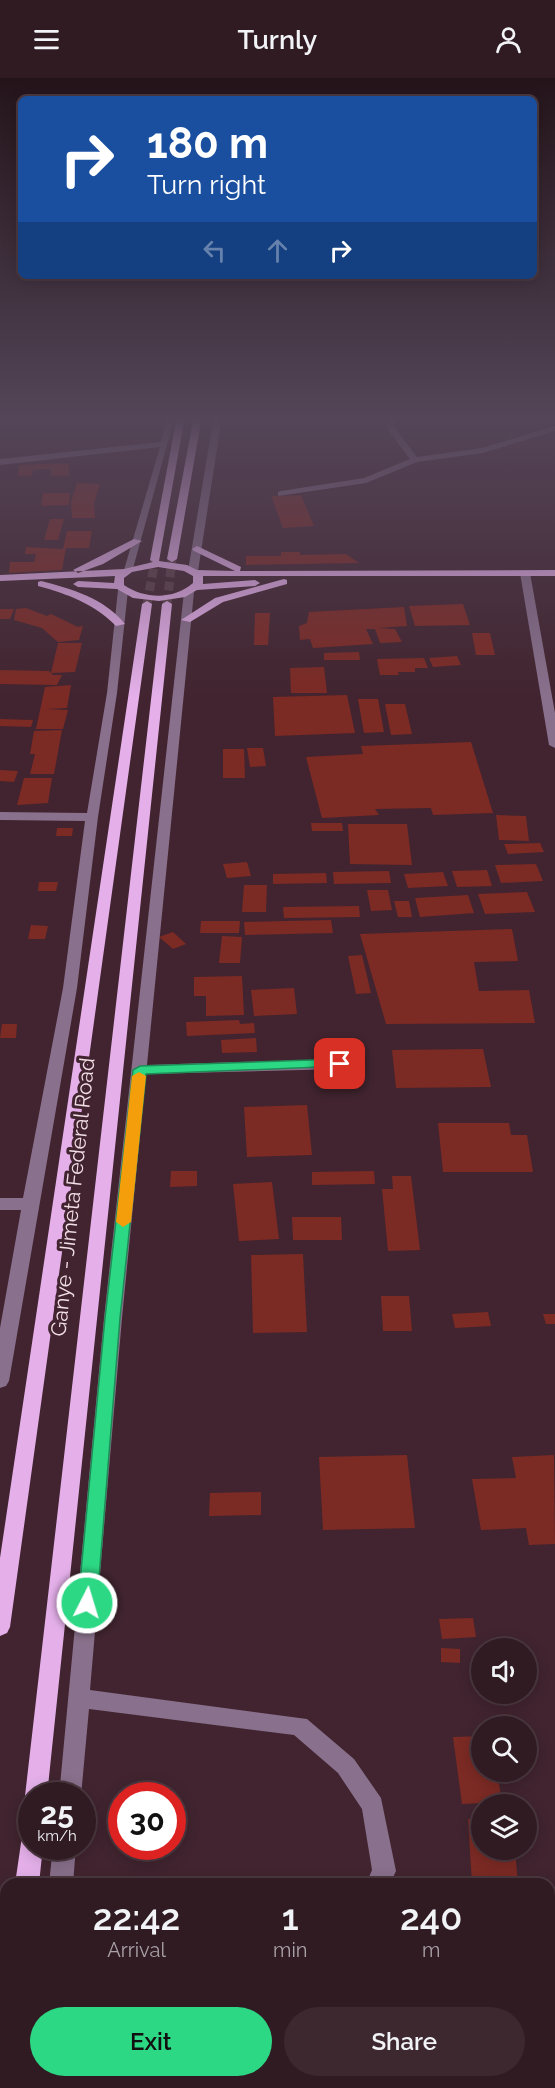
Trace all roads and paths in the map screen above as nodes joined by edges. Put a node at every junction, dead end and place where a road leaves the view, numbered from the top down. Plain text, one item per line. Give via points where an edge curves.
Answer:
1 (146, 510) edge
2 (164, 510) edge
3 (181, 510) edge
4 (204, 510) edge
5 (137, 541) junction
6 (197, 549) junction
7 (172, 559) tunnel mouth
8 (155, 560) tunnel mouth
9 (128, 571) junction
10 (194, 572) junction
11 (555, 573) edge
12 (258, 575) junction
13 (527, 577) junction
14 (0, 578) edge
15 (58, 578) junction
16 (555, 581) edge
17 (284, 582) junction
18 (41, 584) junction
19 (0, 585) edge
20 (121, 588) junction
21 (192, 589) junction
22 (147, 604) tunnel mouth
23 (167, 604) tunnel mouth
24 (186, 620) junction
25 (120, 624) junction
26 (555, 745) edge
27 (0, 816) edge
28 (92, 817) junction
29 (340, 1064) dead end
30 (140, 1070) junction
31 (0, 1204) edge
32 (31, 1204) junction
33 (0, 1381) edge
34 (0, 1627) edge
35 (79, 1698) junction
36 (38, 1782) edge
37 (71, 1782) edge
38 (30, 1860) edge
39 (64, 1860) edge
40 (28, 1878) edge
41 (62, 1878) edge
42 (381, 1878) edge

1 - 5 street
2 - 8 main road
3 - 7 main road
4 - 6 street
5 - 9 street
5 - 15 main road via 100,562
6 - 10 street
6 - 12 main road via 225,565
9 - 10 main road via 158,564
9 - 15 main road
9 - 20 main road via 119,577
10 - 12 main road
10 - 21 main road via 200,579
11 - 13 main road
12 - 13 main road
13 - 16 main road
13 - 17 main road
13 - 26 street
14 - 15 main road
17 - 21 main road
17 - 24 main road via 219,600
18 - 19 main road
18 - 20 main road
18 - 25 main road via 90,600 108,610
20 - 21 main road via 148,597 170,597
20 - 25 street
21 - 24 street
22 - 34 main road, Ganye - Jimeta Federal Road
23 - 36 main road, Ganye - Jimeta Federal Road
24 - 30 street
25 - 28 street
27 - 28 street
28 - 32 street via 70,988
29 - 30 street
30 - 35 street via 112,1318
31 - 32 street
32 - 33 street
35 - 37 street
35 - 42 street via 299,1726 346,1766 373,1806 384,1871
38 - 40 main road
39 - 41 street

